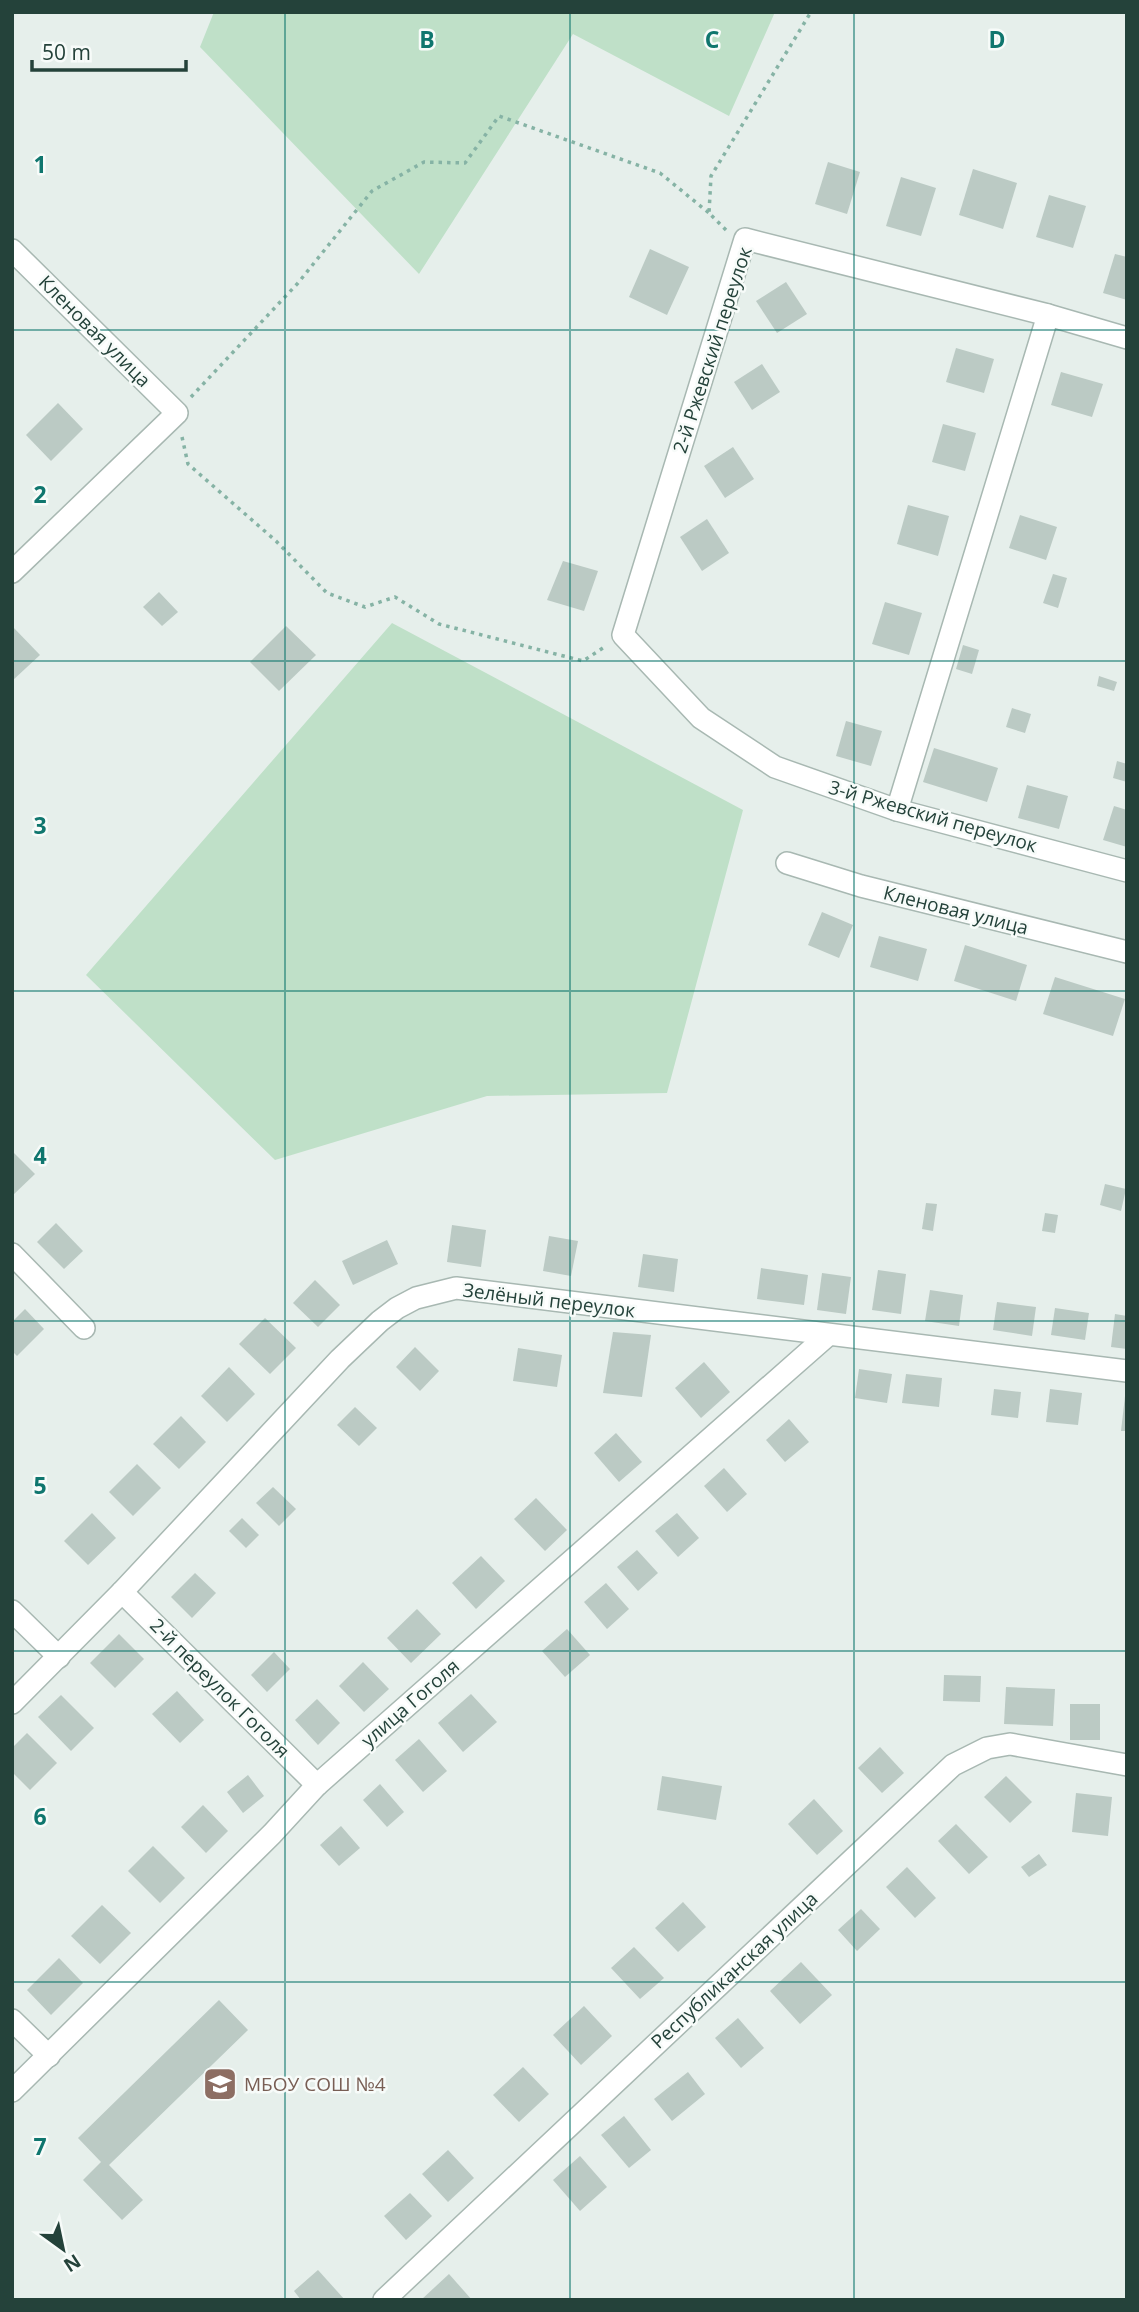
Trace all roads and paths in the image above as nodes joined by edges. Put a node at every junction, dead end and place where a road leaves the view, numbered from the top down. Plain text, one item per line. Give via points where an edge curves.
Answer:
1 (811, 12) edge
2 (709, 213) junction
3 (745, 239) junction
4 (12, 250) edge
5 (1048, 315) junction
6 (1127, 338) edge
7 (177, 413) junction
8 (12, 572) edge
9 (623, 635) junction
10 (897, 810) junction
11 (787, 863) dead end
12 (1127, 871) edge
13 (1127, 952) edge
14 (12, 1254) edge
15 (84, 1328) dead end
16 (828, 1335) junction
17 (1127, 1371) edge
18 (122, 1592) junction
19 (12, 1611) edge
20 (59, 1657) junction
21 (12, 1703) edge
22 (1127, 1765) edge
23 (317, 1785) junction
24 (12, 2020) edge
25 (49, 2056) junction
26 (12, 2091) edge
27 (387, 2299) edge

1 - 2 path via 711,176
2 - 3 path via 724,230
2 - 7 path via 660,173 499,116 465,163 424,162 372,191 298,283
3 - 5 street, 2-й Ржевский переулок
3 - 9 street, 2-й Ржевский переулок
4 - 7 street, Кленовая улица
5 - 6 street, 2-й Ржевский переулок
5 - 10 street
7 - 8 street
7 - 9 path via 188,464 327,593 365,607 395,597 439,624 583,661
9 - 10 street, 3-й Ржевский переулок via 701,718 775,767
10 - 12 street, 3-й Ржевский переулок
11 - 13 street, Кленовая улица via 861,886
14 - 15 street
16 - 17 street, Зелёный переулок
16 - 18 street, Зелёный переулок via 456,1288 416,1298 380,1321 340,1359
16 - 23 street, улица Гоголя
18 - 20 street, Зелёный переулок
18 - 23 street, 2-й переулок Гоголя
19 - 20 street
20 - 21 street, Зелёный переулок
22 - 27 street, Республиканская улица via 1010,1744 987,1748 953,1765
23 - 25 street, улица Гоголя
24 - 25 street
25 - 26 street, улица Гоголя

